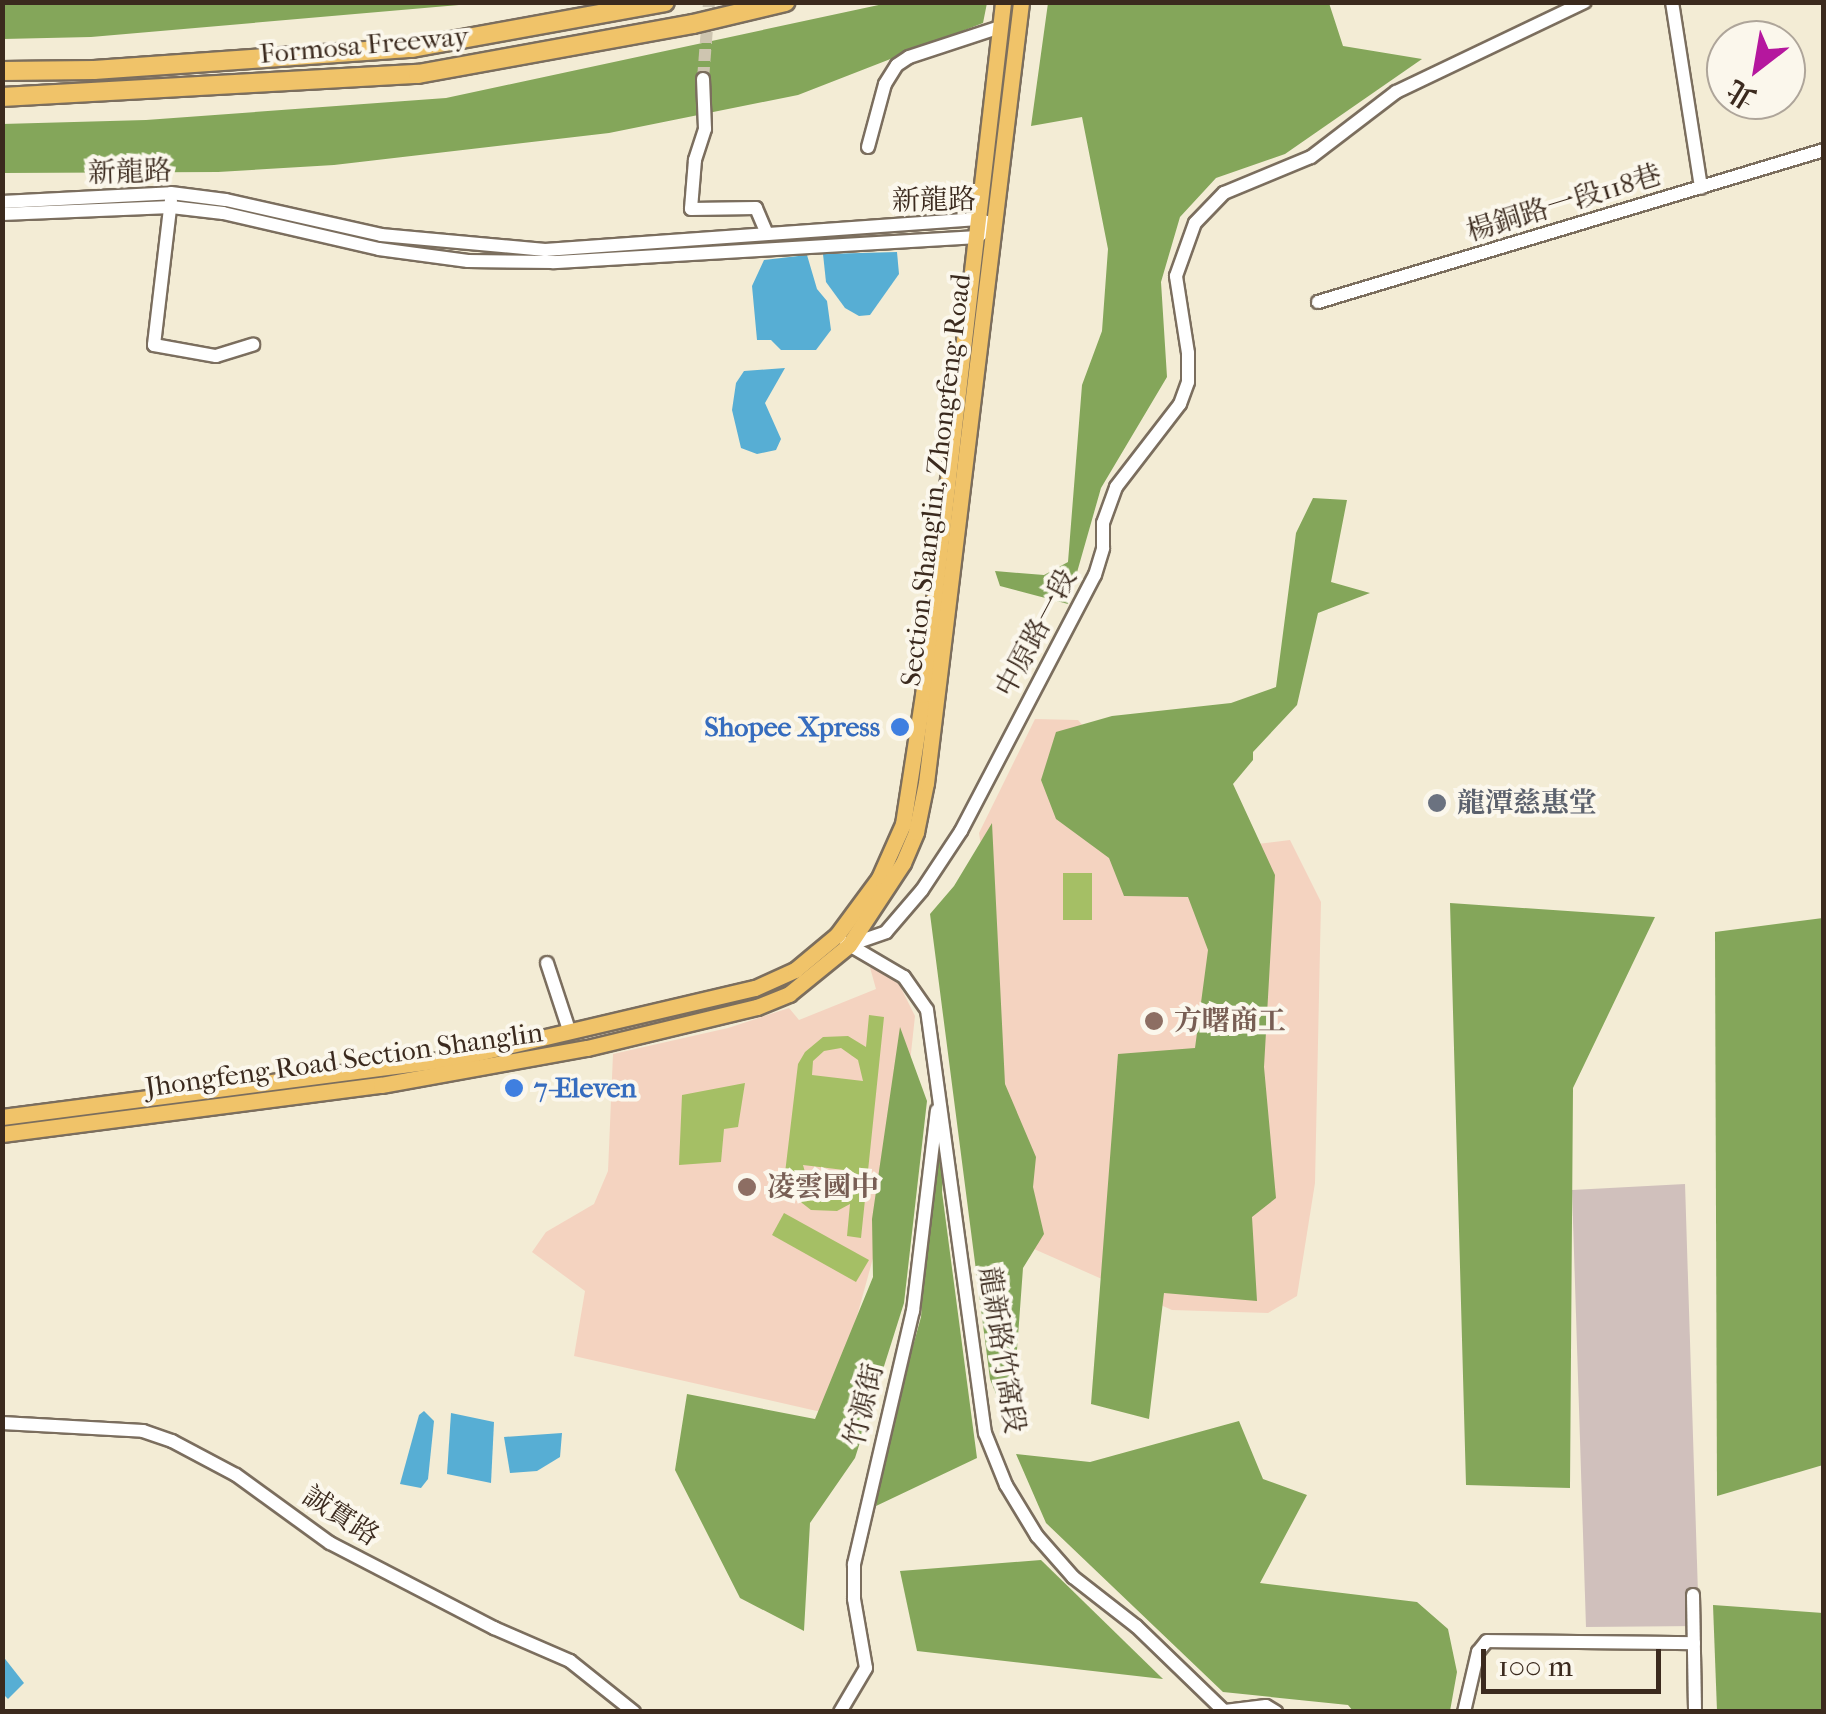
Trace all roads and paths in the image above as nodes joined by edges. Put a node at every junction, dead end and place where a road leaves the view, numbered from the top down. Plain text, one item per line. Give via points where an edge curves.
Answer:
1 (665, 2) edge
2 (785, 2) edge
3 (1003, 2) edge
4 (1021, 2) edge
5 (1585, 2) edge
6 (1672, 2) edge
7 (1000, 26) junction
8 (2, 71) edge
9 (703, 78) tunnel mouth
10 (2, 97) edge
11 (868, 147) dead end
12 (1824, 150) edge
13 (1700, 188) junction
14 (171, 200) junction
15 (2, 202) edge
16 (2, 214) edge
17 (985, 222) junction
18 (768, 234) junction
19 (978, 238) junction
20 (1318, 302) dead end
21 (253, 345) dead end
22 (843, 940) junction
23 (547, 963) dead end
24 (569, 1030) junction
25 (938, 1103) junction
26 (2, 1117) edge
27 (2, 1134) edge
28 (2, 1424) edge
29 (1692, 1595) dead end
30 (1694, 1643) junction
31 (1225, 1711) edge
32 (634, 1712) edge
33 (840, 1712) edge
34 (1276, 1712) edge
35 (1464, 1712) edge
36 (1695, 1712) edge

1 - 8 highway, Formosa Freeway via 412,48
2 - 10 highway, Formosa Freeway via 418,74
3 - 7 main road, Section Shanglin, Zhongfeng Road
4 - 17 main road, Section Shanglin, Zhongfeng Road
5 - 22 street, 中原路一段 via 1396,92 1310,157 1224,193 1195,223 1176,276 1188,353 1180,404 1116,487 1095,576 962,831 886,932
6 - 13 street
7 - 11 street via 897,65
7 - 17 main road, Section Shanglin, Zhongfeng Road
9 - 18 street via 705,130 691,208 756,208
12 - 13 street, 楊銅路一段118巷
13 - 20 street, 楊銅路一段118巷
14 - 15 street, 新龍路
14 - 16 street, 新龍路
14 - 18 street, 新龍路 via 226,200 381,236 466,246 544,250
14 - 19 street, 新龍路 via 379,249 468,261
14 - 21 street via 154,345 216,356
17 - 18 street, 新龍路
17 - 19 main road, Section Shanglin, Zhongfeng Road
17 - 22 main road, Section Shanglin, Zhongfeng Road via 922,800 903,863
19 - 22 main road, Section Shanglin, Zhongfeng Road via 903,824
22 - 24 main road, Jhongfeng Road Section Shanglin via 754,988
22 - 25 street, 龍新路竹窩段 via 886,963 919,994 927,1010
22 - 27 main road, Jhongfeng Road Section Shanglin via 824,970 789,994 587,1048 381,1085
23 - 24 street
24 - 26 main road, Jhongfeng Road Section Shanglin via 456,1058
25 - 31 street, 龍新路竹窩段 via 985,1434 1006,1484 1037,1536 1073,1577
25 - 33 street, 竹源街 via 913,1311 854,1564 866,1668
28 - 32 street, 誠實路 via 143,1431 172,1441 236,1475 330,1542 570,1661
29 - 30 street
30 - 35 street via 1487,1641 1478,1652
30 - 36 street
31 - 34 street via 1266,1706

